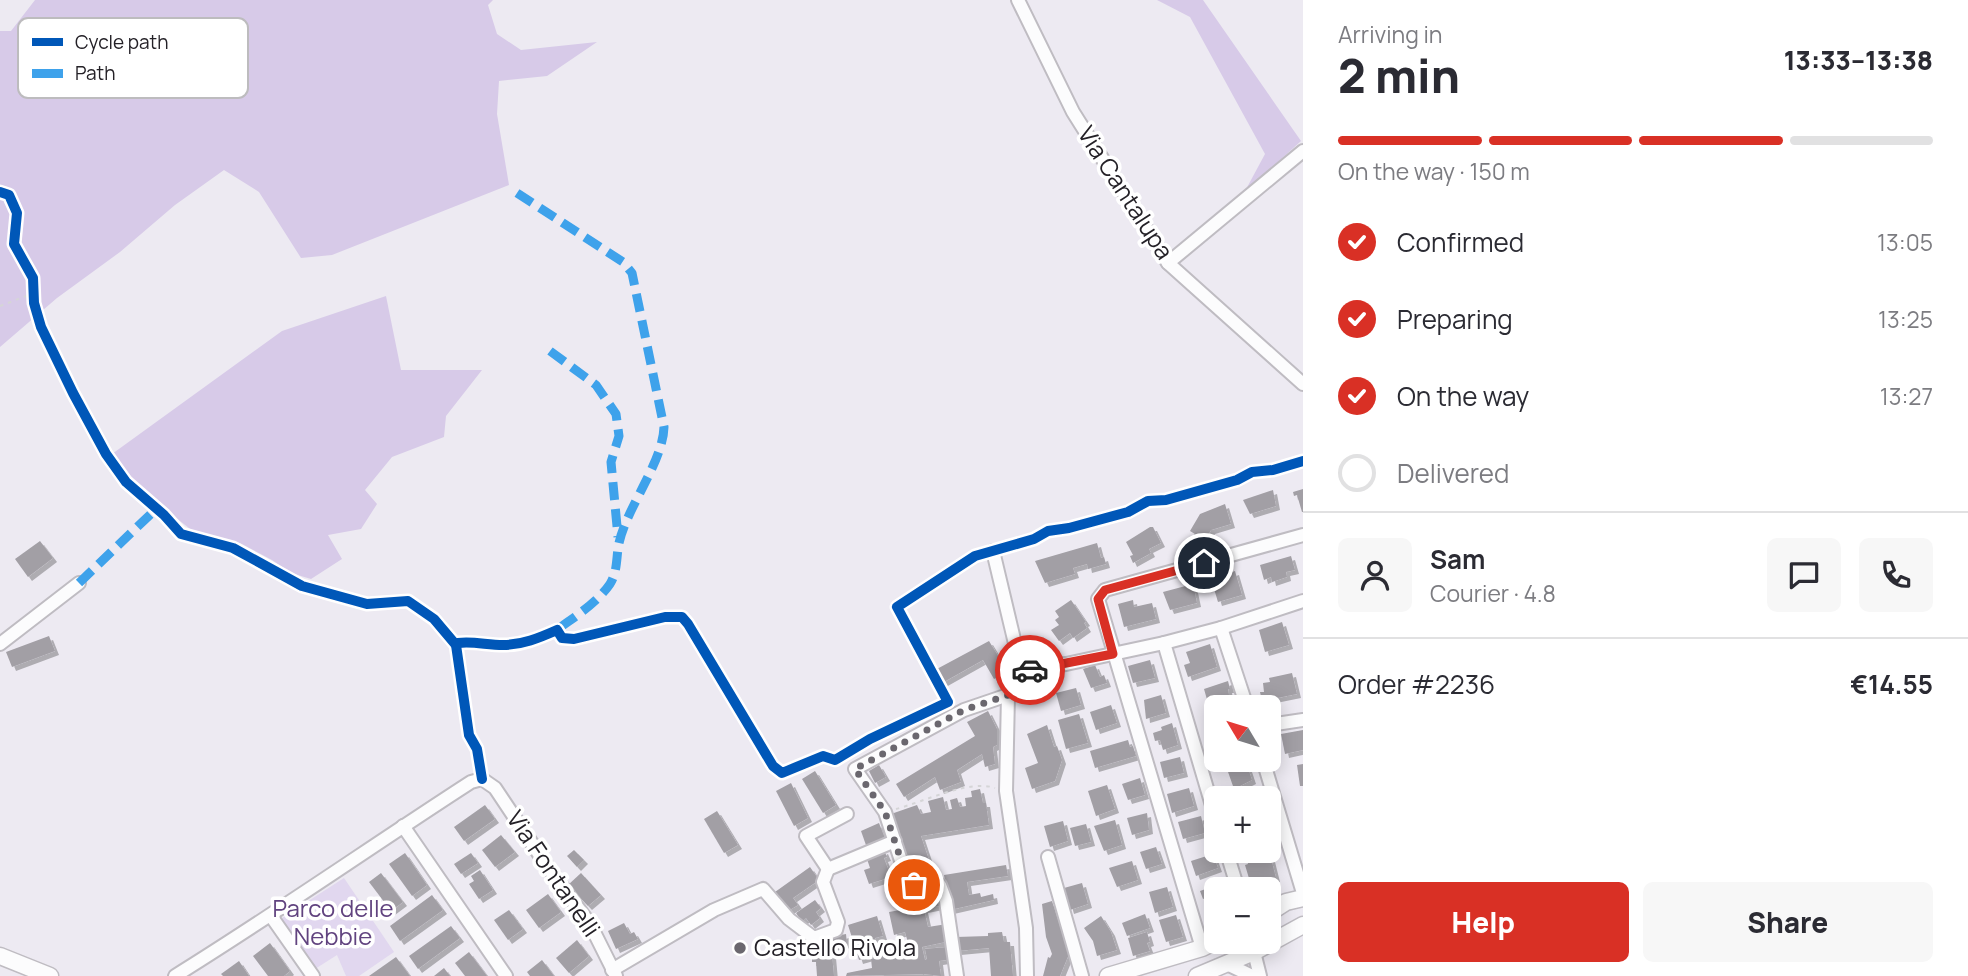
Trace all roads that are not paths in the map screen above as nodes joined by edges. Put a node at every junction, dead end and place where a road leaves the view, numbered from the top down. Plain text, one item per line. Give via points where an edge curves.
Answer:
1 (1018, 0) edge
2 (1303, 151) edge
3 (1168, 263) junction
4 (1303, 384) edge
5 (1303, 535) edge
6 (993, 551) dead end
7 (79, 583) dead end
8 (1303, 601) edge
9 (1222, 628) junction
10 (1164, 643) junction
11 (0, 644) edge
12 (1113, 654) junction
13 (1022, 673) junction
14 (1008, 695) junction
15 (1243, 695) edge
16 (1303, 720) edge
17 (1281, 723) edge
18 (1267, 772) edge
19 (1206, 786) edge
20 (847, 814) dead end
21 (403, 826) junction
22 (895, 841) junction
23 (1048, 857) dead end
24 (828, 869) junction
25 (1303, 895) edge
26 (1281, 905) edge
27 (271, 916) junction
28 (1303, 925) edge
29 (1204, 929) edge
30 (1281, 937) edge
31 (1204, 946) edge
32 (1250, 954) edge
33 (1254, 954) edge
34 (0, 956) edge
35 (1227, 964) junction
36 (614, 973) edge
37 (50, 976) edge
38 (175, 976) edge
39 (312, 976) edge
40 (506, 976) edge
41 (957, 976) edge
42 (1027, 976) edge
43 (1082, 976) edge
44 (1108, 976) edge
45 (1197, 976) edge
46 (1252, 976) edge
47 (1260, 976) edge

1 - 3 street, Via Cantalupa via 1073,113
2 - 3 street
3 - 4 street, Via Cantalupa
5 - 12 street via 1105,590 1098,599
6 - 13 street
7 - 11 street
8 - 9 street
9 - 10 street
9 - 15 street
10 - 12 street
10 - 19 street
12 - 13 street
12 - 29 street
13 - 14 street
14 - 22 street via 964,710 855,769 885,812
14 - 42 street via 1006,791 1026,928
16 - 17 street
18 - 25 street
20 - 24 street via 806,836
21 - 27 street
21 - 36 street, Via Fontanelli via 471,782 482,779 495,788 590,924
21 - 40 street
22 - 24 street
22 - 41 street via 908,881 940,885
23 - 43 street
24 - 36 street via 823,881 838,922 836,930 814,937 789,919 763,889 714,909
25 - 26 street
27 - 38 street
27 - 39 street
28 - 30 street
31 - 44 street
32 - 35 street
33 - 47 street
34 - 37 street
35 - 45 street
35 - 46 street

